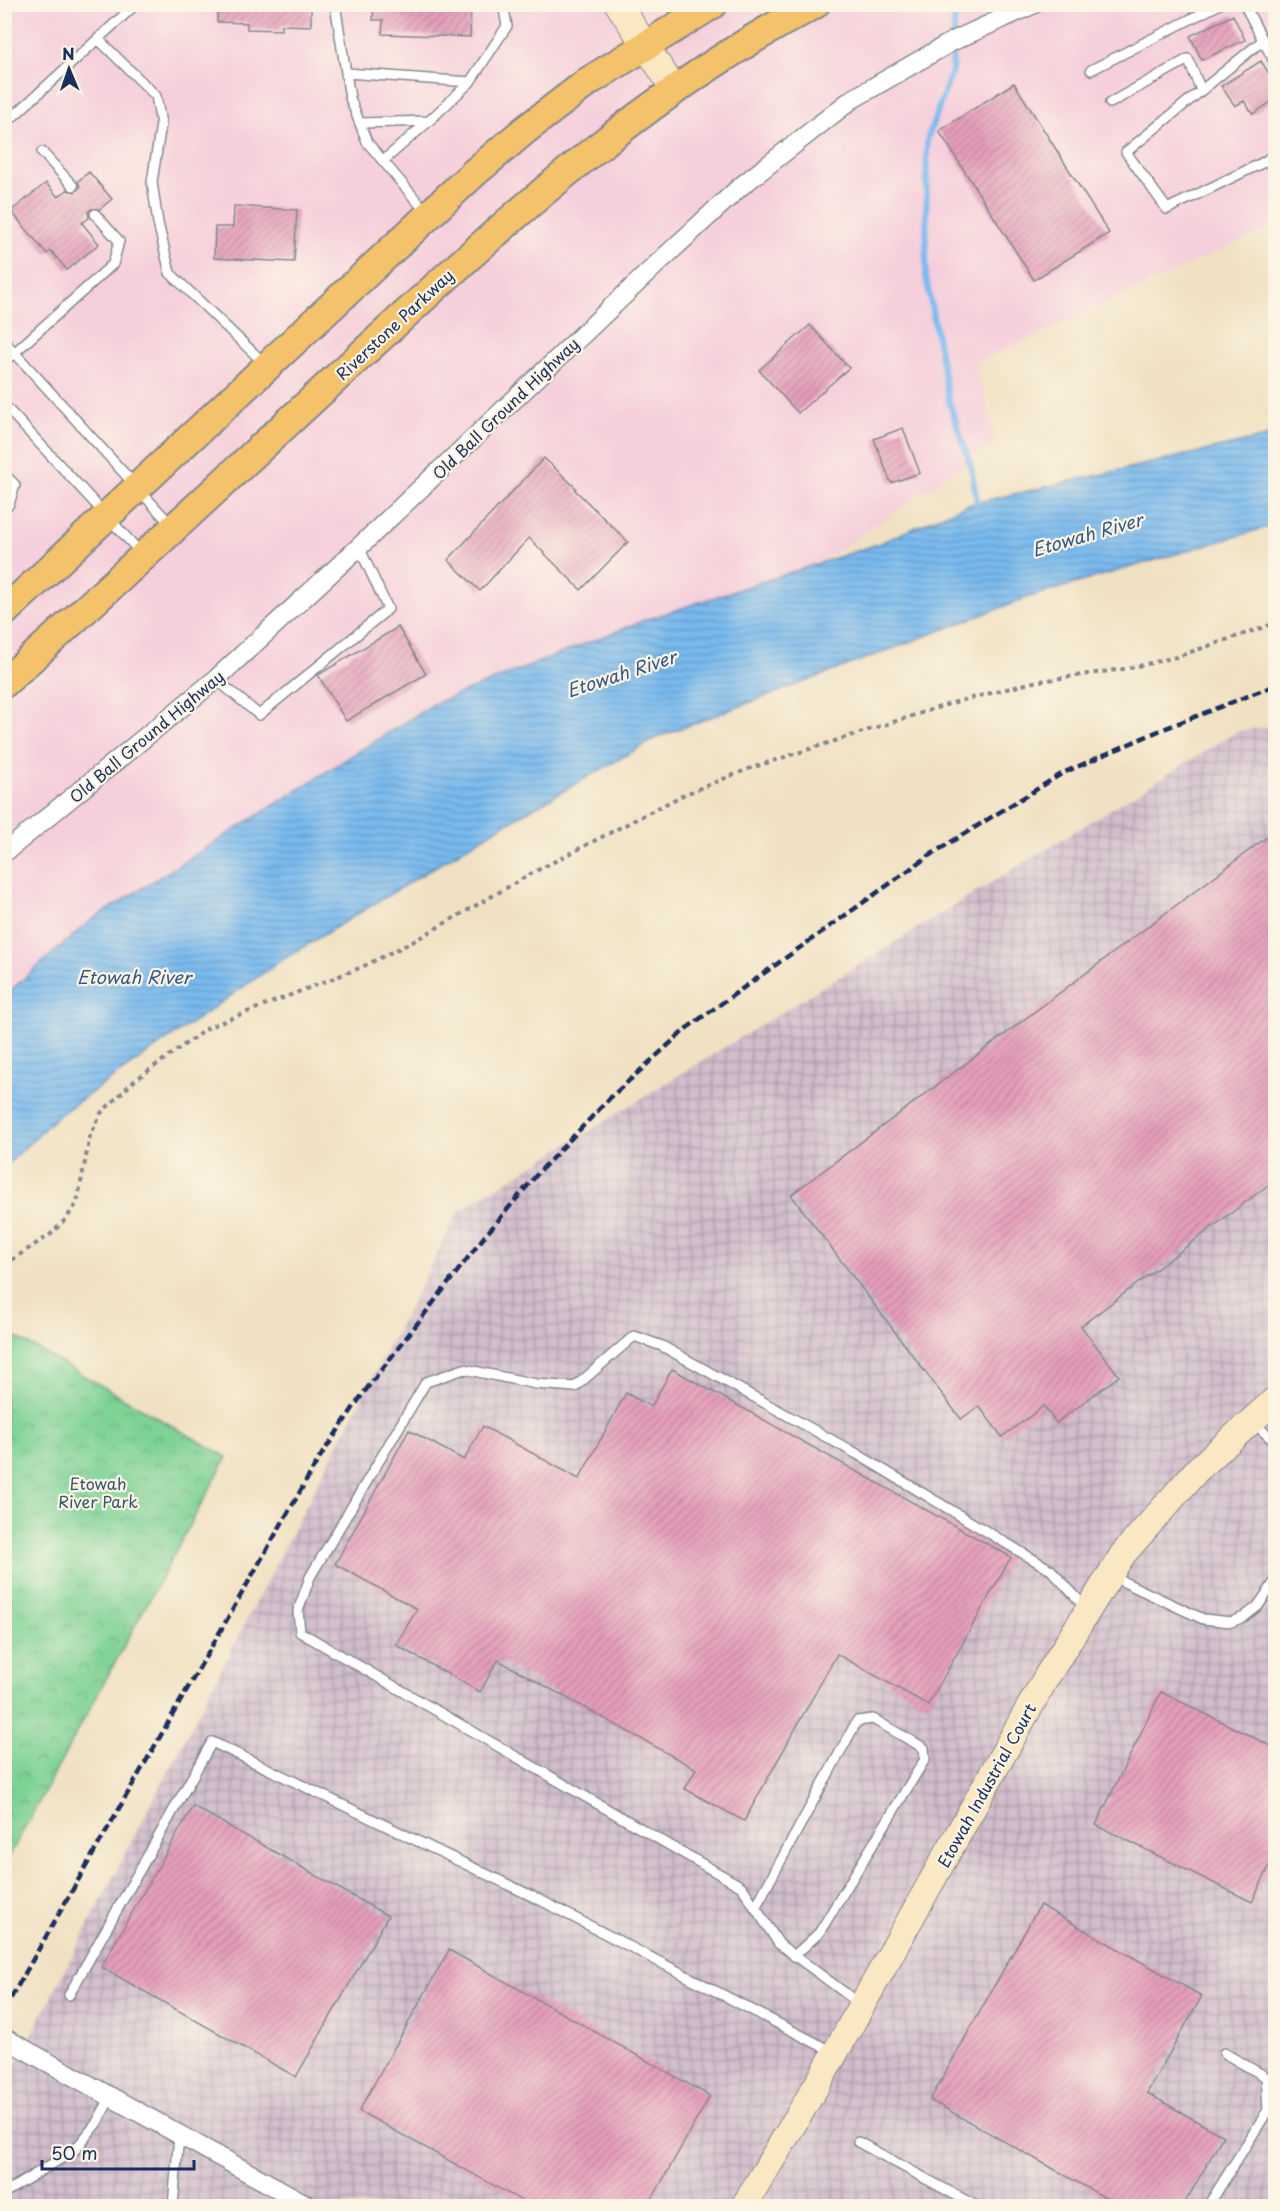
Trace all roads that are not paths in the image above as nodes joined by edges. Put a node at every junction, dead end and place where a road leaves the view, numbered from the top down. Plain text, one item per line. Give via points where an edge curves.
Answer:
1 (136, 4) edge
2 (335, 4) edge
3 (503, 4) edge
4 (618, 4) edge
5 (713, 4) edge
6 (815, 4) edge
7 (1034, 4) edge
8 (1220, 4) edge
9 (1244, 4) edge
10 (98, 39) junction
11 (1262, 41) junction
12 (645, 46) junction
13 (1275, 65) edge
14 (1091, 70) dead end
15 (347, 73) junction
16 (470, 82) junction
17 (674, 89) junction
18 (1201, 90) junction
19 (1110, 103) dead end
20 (429, 122) junction
21 (360, 123) junction
22 (4, 125) edge
23 (42, 153) dead end
24 (1275, 153) edge
25 (383, 161) junction
26 (73, 186) dead end
27 (95, 214) dead end
28 (429, 215) junction
29 (4, 341) edge
30 (15, 353) junction
31 (4, 362) edge
32 (267, 366) junction
33 (4, 405) edge
34 (4, 474) edge
35 (138, 488) junction
36 (4, 509) edge
37 (107, 517) junction
38 (174, 529) junction
39 (359, 547) junction
40 (144, 557) junction
41 (4, 612) edge
42 (216, 679) junction
43 (4, 683) edge
44 (4, 854) edge
45 (1275, 1399) edge
46 (1251, 1421) junction
47 (1275, 1443) edge
48 (1109, 1575) junction
49 (1275, 1580) edge
50 (1088, 1610) junction
51 (756, 1908) junction
52 (794, 1956) junction
53 (69, 1995) dead end
54 (862, 2005) junction
55 (4, 2038) edge
56 (835, 2053) junction
57 (1224, 2053) dead end
58 (111, 2097) junction
59 (179, 2135) junction
60 (858, 2142) dead end
61 (4, 2193) edge
62 (173, 2206) edge
63 (309, 2206) edge
64 (744, 2206) edge
65 (976, 2206) edge
66 (1208, 2206) edge

1 - 10 lane
2 - 15 lane
3 - 16 lane via 507,26
4 - 12 street
5 - 12 main road
6 - 17 main road, Riverstone Parkway
7 - 39 street, Old Ball Ground Highway via 953,41 851,100 740,187
8 - 14 lane
9 - 11 lane
10 - 22 lane
10 - 32 lane via 156,96 161,124 152,182 171,273
11 - 13 lane
11 - 18 lane
12 - 17 street
12 - 28 main road via 589,81 525,130
15 - 16 lane
15 - 21 lane via 350,98
16 - 20 lane
17 - 38 main road, Riverstone Parkway via 552,182 486,240
18 - 19 lane via 1188,59
18 - 24 lane via 1126,152 1167,209
20 - 21 lane
20 - 25 lane
21 - 25 lane via 367,142
23 - 26 lane
25 - 28 lane
27 - 30 lane via 119,241 113,264
28 - 32 main road
29 - 30 lane
30 - 31 lane
30 - 35 lane
32 - 35 main road
33 - 37 lane
34 - 36 lane via 15,485
35 - 37 main road
35 - 38 lane
37 - 40 lane
37 - 41 main road
38 - 40 main road, Riverstone Parkway
39 - 42 street, Old Ball Ground Highway
39 - 42 lane via 388,609 260,715
40 - 43 main road, Riverstone Parkway
42 - 44 street, Old Ball Ground Highway
45 - 46 street, Etowah Industrial Court
46 - 47 lane
46 - 48 street, Etowah Industrial Court via 1197,1470
48 - 49 lane via 1203,1619 1222,1622 1244,1617 1258,1606
48 - 50 street, Etowah Industrial Court
50 - 51 lane via 1051,1570 857,1454 662,1346 634,1336 575,1388 464,1370 426,1382 310,1577 298,1611 300,1632 742,1887
50 - 54 street, Etowah Industrial Court
51 - 52 lane via 779,1944
51 - 52 lane via 857,1721 873,1719 924,1748 925,1759 819,1932
52 - 54 lane
53 - 56 lane via 212,1742 542,1901
54 - 56 street, Etowah Industrial Court
55 - 58 street
56 - 64 street, Etowah Industrial Court
57 - 66 lane via 1266,2076 1268,2110
58 - 59 street
58 - 61 lane via 75,2150
59 - 62 lane
59 - 63 street
60 - 65 lane

